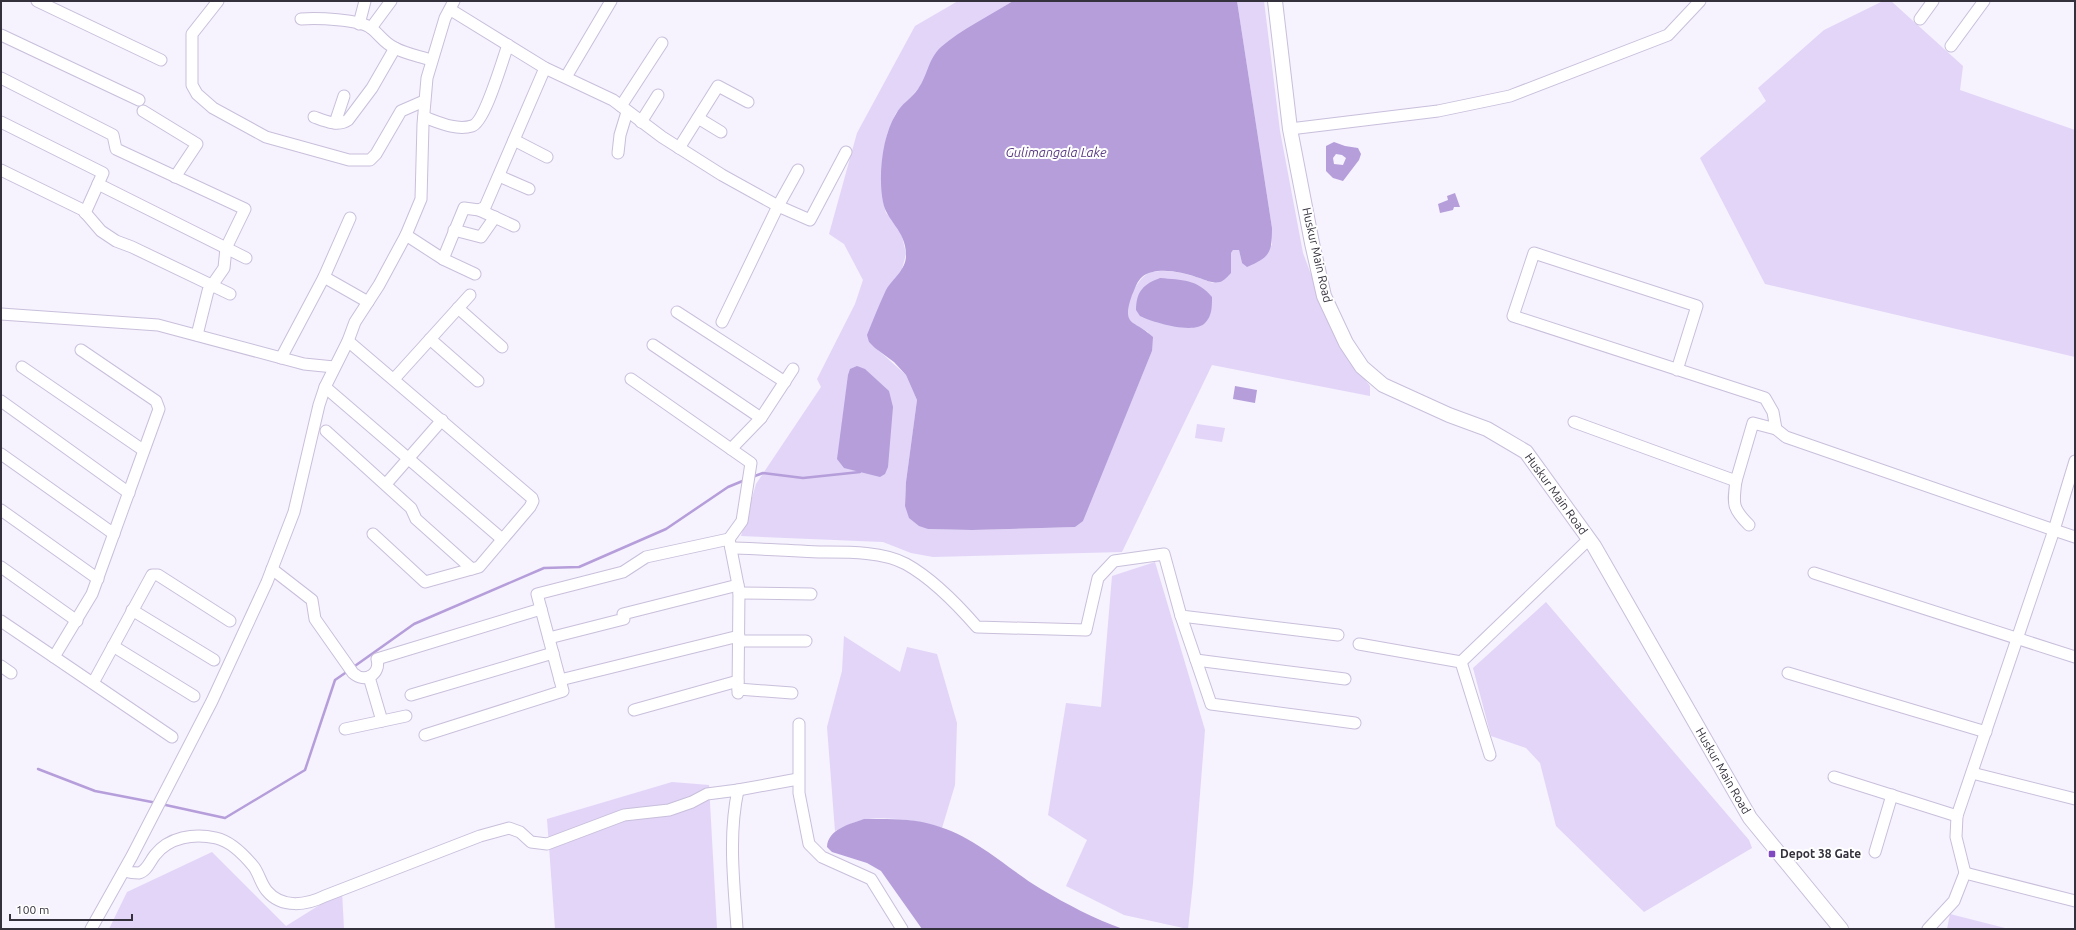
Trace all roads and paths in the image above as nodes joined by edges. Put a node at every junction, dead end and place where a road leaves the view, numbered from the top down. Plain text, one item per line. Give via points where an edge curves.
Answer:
1 (37, 1) edge
2 (218, 1) edge
3 (365, 1) edge
4 (391, 1) edge
5 (610, 1) edge
6 (1275, 1) edge
7 (1700, 1) edge
8 (1984, 1) edge
9 (1928, 3) edge
10 (452, 5) edge
11 (301, 19) dead end
12 (1920, 19) dead end
13 (359, 24) junction
14 (371, 28) junction
15 (1, 35) edge
16 (662, 43) dead end
17 (508, 45) junction
18 (1951, 46) dead end
19 (395, 48) junction
20 (161, 60) dead end
21 (431, 60) junction
22 (545, 68) junction
23 (566, 77) junction
24 (1, 78) edge
25 (658, 95) dead end
26 (344, 96) dead end
27 (139, 100) dead end
28 (424, 102) junction
29 (748, 102) dead end
30 (624, 109) junction
31 (143, 111) dead end
32 (314, 117) dead end
33 (424, 117) junction
34 (698, 118) junction
35 (1, 122) edge
36 (641, 122) junction
37 (335, 123) junction
38 (1290, 129) junction
39 (721, 132) dead end
40 (514, 140) junction
41 (680, 148) junction
42 (846, 152) dead end
43 (618, 153) dead end
44 (547, 157) dead end
45 (1, 170) edge
46 (798, 170) dead end
47 (499, 176) junction
48 (175, 177) junction
49 (98, 184) junction
50 (529, 189) dead end
51 (778, 206) junction
52 (479, 210) junction
53 (85, 213) junction
54 (495, 217) junction
55 (350, 218) dead end
56 (514, 226) dead end
57 (454, 230) junction
58 (406, 235) junction
59 (226, 248) junction
60 (246, 258) dead end
61 (443, 259) junction
62 (475, 274) dead end
63 (324, 277) junction
64 (212, 285) junction
65 (230, 294) dead end
66 (470, 295) dead end
67 (368, 302) junction
68 (458, 308) junction
69 (677, 312) dead end
70 (1, 314) edge
71 (722, 322) dead end
72 (197, 335) junction
73 (430, 339) junction
74 (348, 341) junction
75 (654, 344) dead end
76 (502, 347) dead end
77 (81, 350) dead end
78 (281, 358) junction
79 (22, 367) dead end
80 (334, 367) junction
81 (792, 369) dead end
82 (1677, 370) junction
83 (394, 379) junction
84 (631, 379) dead end
85 (478, 381) dead end
86 (785, 382) junction
87 (326, 387) junction
88 (1, 401) edge
89 (761, 418) junction
90 (442, 420) junction
91 (1574, 422) dead end
92 (1776, 429) junction
93 (326, 431) dead end
94 (731, 449) junction
95 (143, 450) junction
96 (1, 454) edge
97 (408, 458) junction
98 (2075, 461) edge
99 (1736, 481) junction
100 (386, 484) junction
101 (129, 493) junction
102 (1, 510) edge
103 (1749, 525) dead end
104 (2054, 530) junction
105 (114, 534) junction
106 (373, 534) dead end
107 (2075, 537) edge
108 (502, 539) junction
109 (1589, 539) junction
110 (730, 544) junction
111 (1, 567) edge
112 (272, 569) junction
113 (472, 569) junction
114 (1814, 573) dead end
115 (98, 579) junction
116 (739, 589) junction
117 (811, 594) dead end
118 (541, 609) junction
119 (132, 610) junction
120 (1181, 616) junction
121 (1, 621) edge
122 (77, 621) junction
123 (230, 621) dead end
124 (1338, 635) dead end
125 (549, 638) junction
126 (739, 638) junction
127 (2017, 639) junction
128 (806, 641) dead end
129 (1359, 644) dead end
130 (113, 646) junction
131 (553, 653) junction
132 (54, 657) junction
133 (2075, 657) edge
134 (214, 660) dead end
135 (1196, 660) junction
136 (1461, 662) junction
137 (1, 666) edge
138 (11, 673) dead end
139 (1788, 674) dead end
140 (369, 677) junction
141 (1345, 679) dead end
142 (560, 680) junction
143 (93, 683) junction
144 (738, 688) junction
145 (792, 693) dead end
146 (411, 694) dead end
147 (194, 696) dead end
148 (634, 710) dead end
149 (406, 716) dead end
150 (382, 721) junction
151 (799, 724) dead end
152 (1355, 724) dead end
153 (345, 729) dead end
154 (1986, 732) junction
155 (425, 735) dead end
156 (172, 737) dead end
157 (1490, 755) dead end
158 (1972, 773) junction
159 (1834, 777) dead end
160 (798, 779) junction
161 (738, 790) junction
162 (1892, 795) junction
163 (2075, 799) edge
164 (1957, 816) junction
165 (1875, 852) dead end
166 (124, 871) junction
167 (1965, 873) junction
168 (2075, 901) edge
169 (896, 926) edge
170 (91, 929) edge
171 (737, 929) edge
172 (1840, 929) edge
173 (1928, 929) edge

1 - 20 street
2 - 28 street via 192,34 192,84 197,94 213,108 266,137 349,160 370,160 401,111
3 - 13 street
4 - 14 street
5 - 23 street
6 - 38 main road, Huskur Main Road
7 - 38 street via 1668,35 1510,96 1438,111
8 - 18 street
9 - 12 street
10 - 17 street
10 - 21 street
11 - 13 street via 321,17
13 - 14 street
14 - 19 street
15 - 27 street
16 - 30 street
17 - 22 street
17 - 33 street via 482,117 472,126 455,127
19 - 21 street
19 - 37 street via 354,113 343,123
21 - 28 street
22 - 23 street
22 - 40 street
23 - 30 street via 599,92
24 - 48 street via 113,135 116,149
25 - 36 street
26 - 37 street
28 - 33 street
29 - 34 street via 718,86
30 - 36 street
30 - 43 street
31 - 48 street via 197,144
32 - 37 street
33 - 58 street via 422,199
34 - 39 street
34 - 41 street
35 - 49 street via 103,173
36 - 41 street
38 - 109 main road, Huskur Main Road via 1324,296 1346,343 1362,367 1383,385 1487,429 1526,452
40 - 44 street
40 - 47 street
41 - 51 street
42 - 51 street via 810,220
45 - 53 street
46 - 51 street
47 - 50 street
47 - 52 street via 485,207
48 - 59 street via 245,209
49 - 53 street
49 - 59 street
51 - 71 street
52 - 54 street
52 - 57 street via 464,208
53 - 64 street via 108,237
54 - 56 street
54 - 57 street via 482,236
55 - 63 street
57 - 61 street
58 - 61 street
58 - 67 street
59 - 60 street
59 - 64 street via 224,268
61 - 62 street
63 - 67 street
63 - 78 street
64 - 65 street
64 - 72 street via 208,291
66 - 68 street
67 - 74 street via 355,322
68 - 73 street
68 - 76 street
69 - 86 street
70 - 72 street via 158,325
72 - 78 street
73 - 83 street
73 - 85 street
74 - 80 street
74 - 83 street
75 - 89 street
77 - 95 street via 156,401 159,409
78 - 80 street via 304,364
79 - 95 street
80 - 87 street
81 - 86 street
82 - 82 street via 1513,316 1534,253 1697,306
82 - 92 street via 1765,398 1773,412
83 - 90 street
84 - 94 street
86 - 89 street
87 - 97 street
87 - 112 street via 317,412 294,512
88 - 101 street
89 - 94 street
90 - 97 street
90 - 108 street via 532,498 530,507
91 - 99 street
92 - 99 street via 1753,423
92 - 104 street via 1786,437
93 - 100 street
94 - 110 street via 751,463 742,521
95 - 101 street
96 - 105 street
97 - 100 street
97 - 108 street
98 - 104 street
99 - 103 street via 1733,500 1735,509
100 - 113 street via 411,508 416,519
101 - 105 street
102 - 115 street
104 - 107 street
104 - 127 street
105 - 115 street
106 - 113 street via 425,582
108 - 113 street via 479,567
109 - 136 street
109 - 172 main road, Huskur Main Road via 1750,818
110 - 116 street
110 - 118 street via 646,557 623,572 537,594
110 - 120 street via 852,553 892,559 906,564 923,576 977,627 1086,630 1098,578 1114,561 1164,554
111 - 122 street
112 - 140 street via 312,600 315,619 350,669 359,677
112 - 166 street via 212,701
114 - 127 street
115 - 122 street
116 - 117 street
116 - 125 street via 623,614 624,619
116 - 126 street
118 - 125 street
118 - 140 street via 377,659 376,669
119 - 123 street via 155,574
119 - 130 street
119 - 134 street
120 - 124 street
120 - 135 street
121 - 132 street
122 - 132 street
125 - 131 street
126 - 128 street
126 - 142 street
126 - 144 street
127 - 133 street
127 - 154 street
129 - 136 street
130 - 143 street
130 - 147 street
131 - 142 street
131 - 146 street
132 - 143 street
135 - 141 street
135 - 152 street via 1211,704
136 - 157 street
137 - 138 street
139 - 154 street
140 - 150 street
142 - 155 street via 563,691
143 - 156 street
144 - 145 street
144 - 148 street
149 - 150 street
150 - 153 street
151 - 160 street
154 - 158 street
158 - 163 street
158 - 164 street
159 - 162 street
160 - 161 street
160 - 169 street via 809,844 822,857 871,879
161 - 166 street via 707,794 669,810 624,815 547,844 531,842 520,832 509,828 480,836 313,902 297,904 276,900 267,891 254,868 229,844 216,838 173,840 165,844 139,873
161 - 171 street via 734,808 732,852
162 - 164 street
162 - 165 street
164 - 167 street via 1956,837
166 - 170 street
167 - 168 street
167 - 173 street via 1954,900

